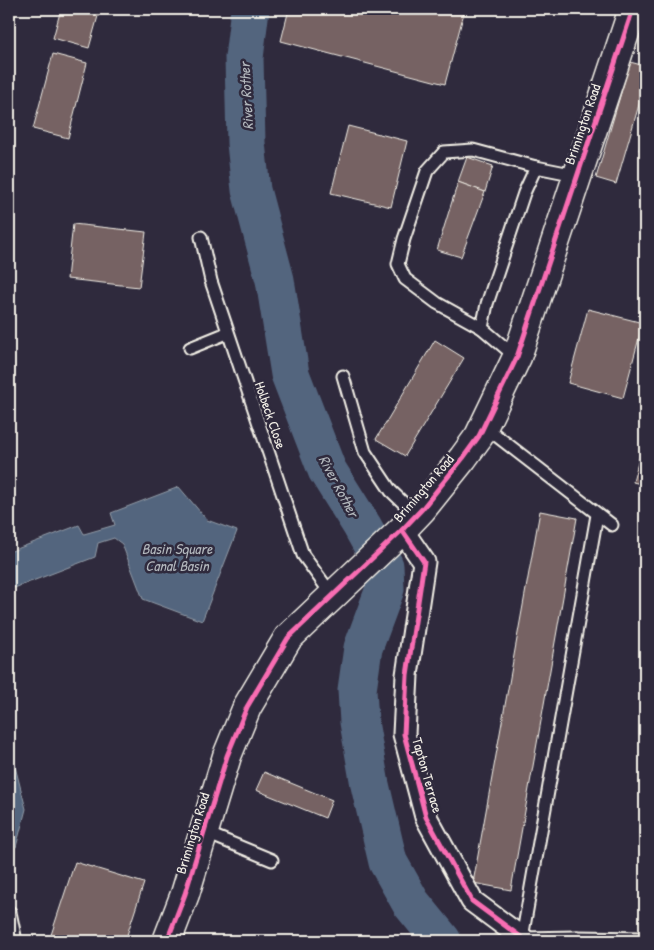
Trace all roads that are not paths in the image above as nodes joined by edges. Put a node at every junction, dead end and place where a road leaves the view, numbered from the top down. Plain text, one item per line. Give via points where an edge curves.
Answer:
1 (633, 9) edge
2 (536, 167) junction
3 (576, 175) junction
4 (202, 237) dead end
5 (482, 328) junction
6 (227, 333) junction
7 (190, 348) dead end
8 (517, 357) junction
9 (343, 376) dead end
10 (484, 426) junction
11 (598, 515) junction
12 (409, 523) junction
13 (612, 525) dead end
14 (332, 595) junction
15 (204, 832) junction
16 (272, 860) dead end
17 (10, 912) dead end
18 (522, 938) junction
19 (645, 938) edge
20 (577, 939) edge
21 (16, 941) edge
22 (167, 941) edge

1 - 3 main road, Brimington Road
2 - 3 lane
2 - 5 lane via 521,202
2 - 5 lane via 473,150 444,152 427,171 414,207 398,264 405,278 437,304
3 - 8 main road, Brimington Road
4 - 6 lane, Holbeck Close via 210,281
5 - 8 lane
6 - 7 lane
6 - 14 lane, Holbeck Close via 303,555
8 - 10 main road, Brimington Road
9 - 12 lane via 366,452
10 - 11 lane
10 - 12 main road, Brimington Road via 463,458
11 - 13 lane
11 - 18 lane
12 - 14 main road, Brimington Road
12 - 18 street, Tapton Terrace via 424,562 407,675 404,734 426,817 472,902
14 - 15 main road, Brimington Road via 288,638 247,707 227,756
15 - 16 lane
15 - 22 main road, Brimington Road
17 - 21 lane
18 - 20 lane
19 - 20 lane

